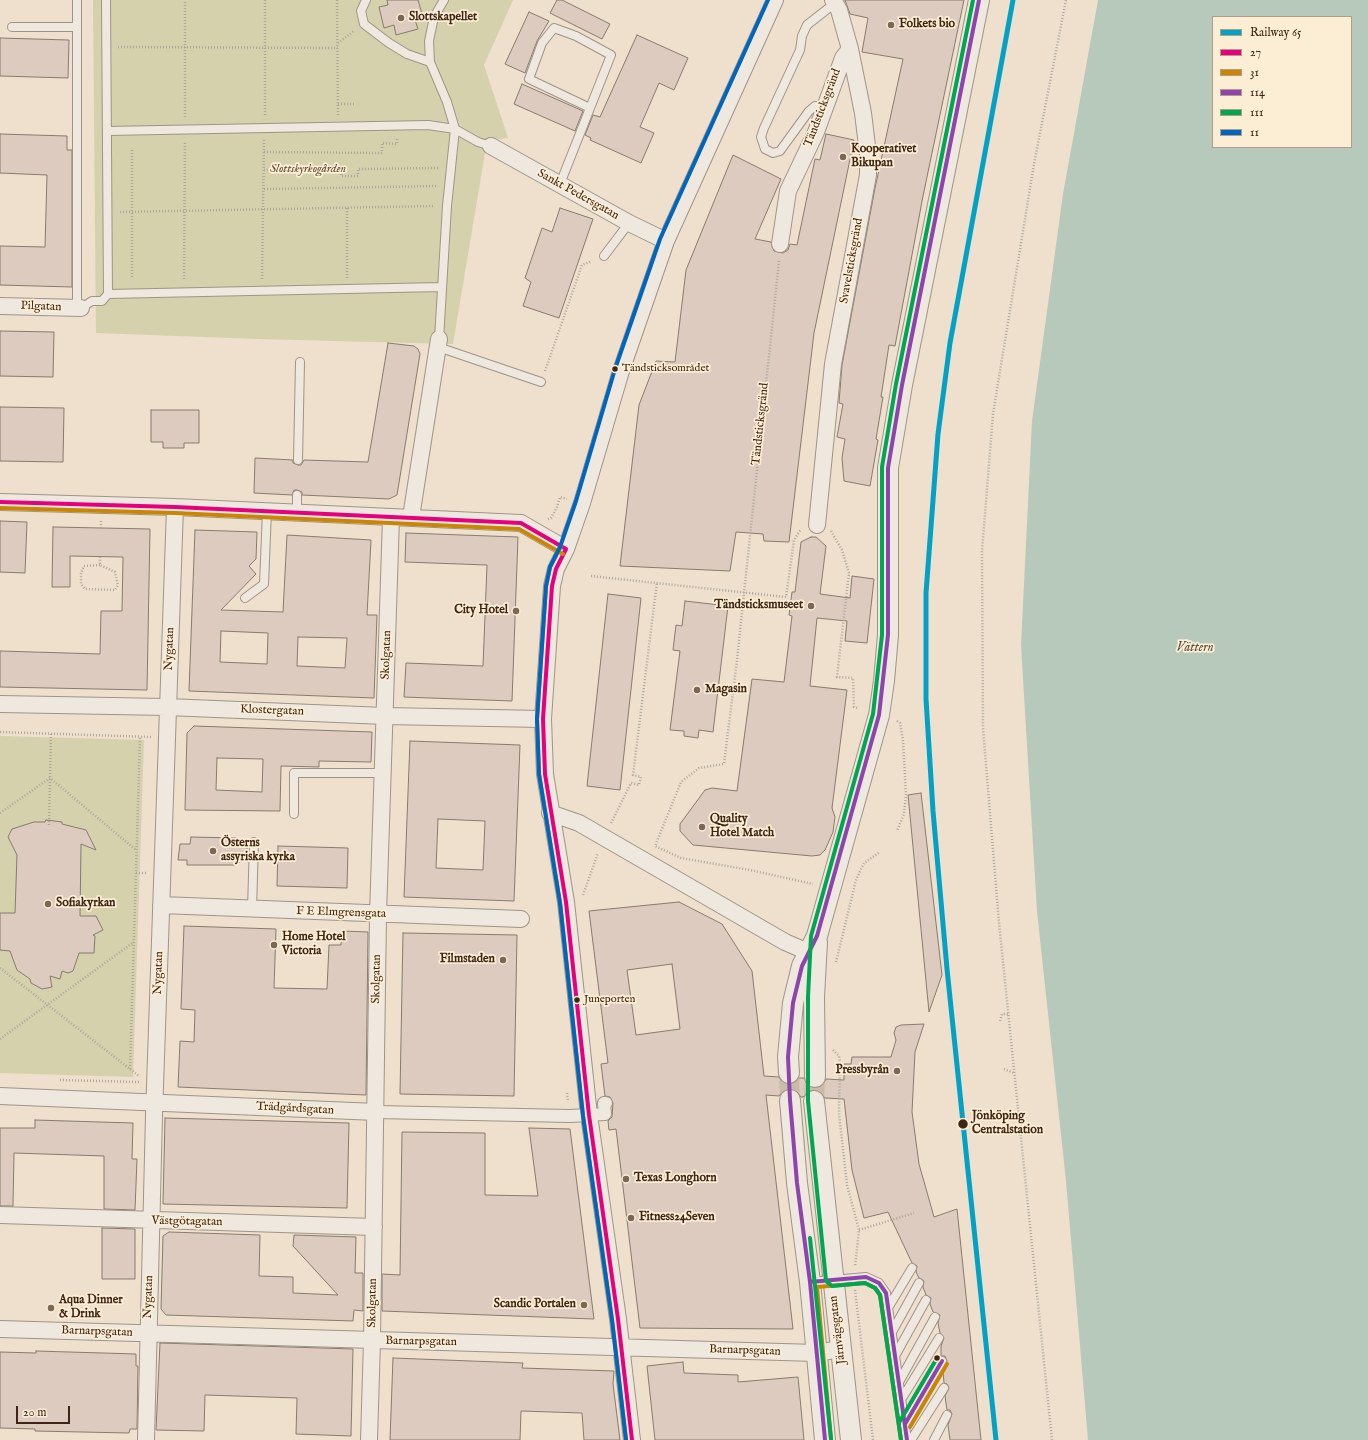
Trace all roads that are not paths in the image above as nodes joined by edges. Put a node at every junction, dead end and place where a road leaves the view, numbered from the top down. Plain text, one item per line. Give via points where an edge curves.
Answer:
1 (77, 0) edge
2 (106, 0) edge
3 (366, 0) edge
4 (444, 0) edge
5 (775, 0) edge
6 (979, 0) edge
7 (834, 2) edge
8 (12, 27) dead end
9 (77, 27) junction
10 (850, 48) junction
11 (430, 62) junction
12 (825, 106) junction
13 (590, 108) junction
14 (455, 129) junction
15 (107, 131) junction
16 (491, 146) joint
17 (560, 184) junction
18 (629, 224) junction
19 (666, 241) junction
20 (780, 244) road end
21 (604, 256) road end
22 (442, 286) junction
23 (108, 294) junction
24 (0, 306) edge
25 (79, 308) junction
26 (438, 343) junction
27 (300, 362) dead end
28 (541, 382) road end
29 (298, 460) dead end
30 (297, 495) dead end
31 (0, 502) edge
32 (175, 506) junction
33 (267, 511) junction
34 (297, 513) junction
35 (411, 517) junction
36 (391, 518) junction
37 (817, 525) road end
38 (566, 549) junction
39 (245, 598) dead end
40 (0, 704) edge
41 (167, 707) junction
42 (385, 716) junction
43 (543, 719) junction
44 (383, 773) junction
45 (550, 813) junction
46 (294, 814) dead end
47 (254, 842) dead end
48 (161, 905) junction
49 (252, 909) junction
50 (378, 914) junction
51 (521, 919) dead end
52 (814, 951) junction
53 (789, 1073) tunnel mouth
54 (815, 1077) tunnel mouth
55 (152, 1091) junction
56 (0, 1096) edge
57 (790, 1100) tunnel mouth
58 (814, 1101) tunnel mouth
59 (606, 1103) dead end
60 (376, 1112) junction
61 (589, 1115) junction
62 (0, 1215) edge
63 (151, 1221) junction
64 (374, 1227) junction
65 (912, 1268) dead end
66 (832, 1280) junction
67 (810, 1282) junction
68 (919, 1283) dead end
69 (926, 1300) dead end
70 (888, 1308) junction
71 (935, 1317) dead end
72 (0, 1329) edge
73 (892, 1332) junction
74 (148, 1334) junction
75 (939, 1338) dead end
76 (372, 1341) junction
77 (621, 1346) junction
78 (841, 1349) junction
79 (816, 1353) junction
80 (895, 1356) junction
81 (942, 1361) dead end
82 (899, 1382) junction
83 (944, 1388) dead end
84 (901, 1400) junction
85 (947, 1416) dead end
86 (905, 1424) junction
87 (146, 1440) edge
88 (369, 1440) edge
89 (632, 1440) edge
90 (825, 1440) edge
91 (851, 1440) edge
92 (907, 1440) edge
93 (911, 1440) edge
94 (934, 1440) edge

1 - 9 lane
2 - 15 lane
3 - 11 lane via 361,11 364,24 407,54
4 - 11 lane via 434,17 429,41
5 - 19 street
6 - 52 street via 902,385 888,468 888,635 880,708
7 - 10 street, Svavelsticksgränd via 839,10
7 - 12 lane via 807,25 800,50 764,128 761,137 765,149 773,153 780,151 809,111 815,106
8 - 9 lane
9 - 25 lane
10 - 12 street, Tändsticksgränd via 842,58
10 - 37 street, Svavelsticksgränd via 867,137 868,174 833,364
11 - 14 lane
12 - 20 street, Tändsticksgränd via 816,132 788,191
13 - 13 lane via 611,55 576,36 554,28 542,43 529,78
13 - 17 lane
14 - 15 lane via 428,125 398,125
14 - 16 lane
14 - 22 lane
15 - 23 lane
16 - 17 street, Sankt Pedersgatan
17 - 18 street, Sankt Pedersgatan
18 - 19 street, Sankt Pedersgatan
18 - 21 lane
19 - 38 street via 621,371
22 - 23 lane
22 - 26 lane
23 - 25 lane via 102,301 92,301
24 - 25 street, Pilgatan
26 - 28 lane
26 - 35 street
27 - 29 lane
30 - 34 lane
31 - 32 street
32 - 33 street
32 - 41 street, Nygatan
33 - 34 street
33 - 39 lane via 264,584
34 - 36 street
35 - 36 street
35 - 38 street via 521,523
36 - 42 street, Skolgatan
38 - 43 street via 556,569 552,586
40 - 41 street, Klostergatan
41 - 42 street, Klostergatan
41 - 48 street, Nygatan
42 - 43 street, Klostergatan
42 - 44 street, Skolgatan
43 - 45 street via 545,774
44 - 46 lane via 294,773
44 - 50 street, Skolgatan
45 - 52 street via 579,824 785,942
45 - 61 street via 566,902
47 - 49 lane
48 - 49 street, F E Elmgrensgata
48 - 55 street, Nygatan
49 - 50 street, F E Elmgrensgata
50 - 51 street, F E Elmgrensgata
50 - 60 street, Skolgatan
52 - 53 street via 802,966 793,1003
52 - 54 street
55 - 56 street, Trädgårdsgatan
55 - 60 street, Trädgårdsgatan
55 - 63 street, Nygatan
57 - 67 street, Järnvägsgatan via 797,1183
58 - 66 street, Järnvägsgatan
59 - 61 street via 605,1114
60 - 61 street, Trädgårdsgatan via 517,1116
60 - 64 street, Skolgatan
61 - 77 street
62 - 63 street, Västgötagatan
63 - 64 street, Västgötagatan
63 - 74 street, Nygatan
64 - 76 street, Skolgatan
65 - 70 lane
66 - 67 lane
66 - 70 lane via 866,1277 878,1282 886,1293
66 - 78 street, Järnvägsgatan
67 - 79 street, Järnvägsgatan
68 - 73 lane
69 - 80 lane
70 - 73 lane
71 - 82 lane
72 - 74 street, Barnarpsgatan
73 - 80 lane
74 - 76 street, Barnarpsgatan
74 - 87 street, Nygatan
75 - 84 lane
76 - 77 street, Barnarpsgatan
76 - 88 street, Skolgatan
77 - 79 street, Barnarpsgatan
77 - 89 street
78 - 79 street, Barnarpsgatan
78 - 91 street, Järnvägsgatan
79 - 90 street, Järnvägsgatan
80 - 82 lane
81 - 86 lane
82 - 84 lane
83 - 93 lane
84 - 86 lane
85 - 94 lane
86 - 92 lane

